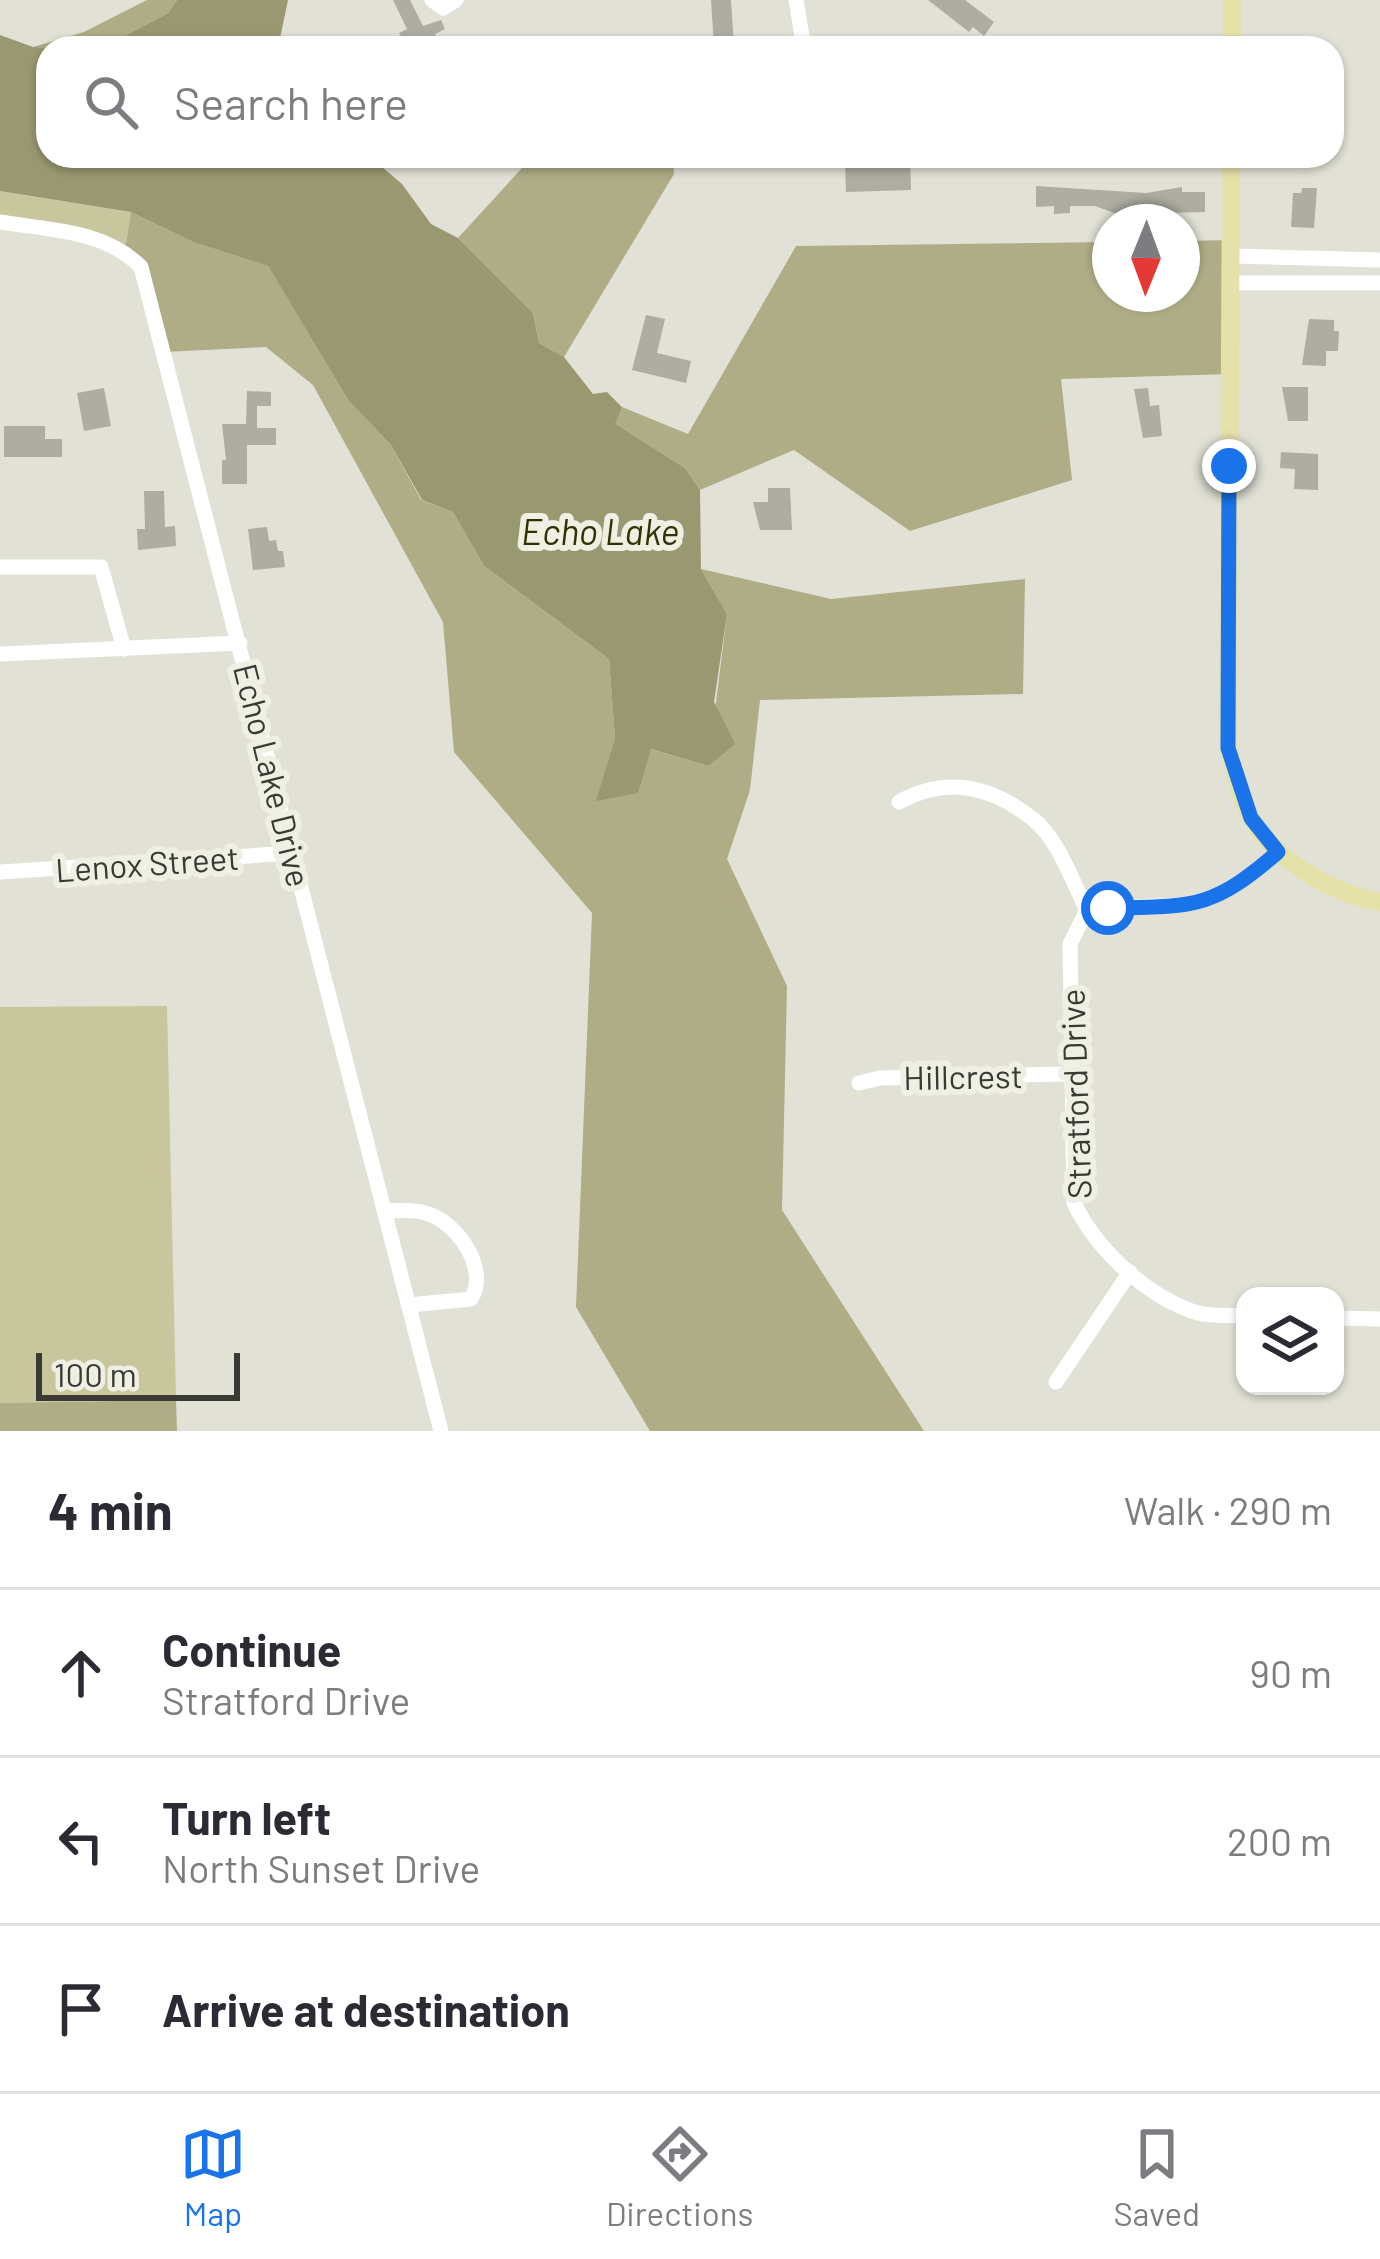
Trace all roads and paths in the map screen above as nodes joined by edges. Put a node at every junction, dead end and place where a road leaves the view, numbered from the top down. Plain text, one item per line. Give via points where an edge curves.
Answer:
1 (432, 0) edge
2 (456, 0) edge
3 (796, 0) edge
4 (1232, 0) edge
5 (801, 36) edge
6 (1232, 36) edge
7 (1231, 168) edge
8 (0, 222) edge
9 (1231, 256) junction
10 (1380, 260) edge
11 (1380, 283) edge
12 (1231, 284) junction
13 (0, 566) edge
14 (240, 644) junction
15 (124, 649) junction
16 (0, 654) edge
17 (899, 802) dead end
18 (1278, 852) junction
19 (293, 853) junction
20 (0, 872) edge
21 (1380, 902) edge
22 (1087, 910) junction
23 (1068, 1074) junction
24 (859, 1083) dead end
25 (385, 1211) junction
26 (1130, 1272) junction
27 (409, 1305) junction
28 (1236, 1315) edge
29 (1344, 1318) edge
30 (1380, 1319) edge
31 (1056, 1382) dead end
32 (441, 1431) edge

1 - 2 street via 443,8
3 - 5 street
4 - 6 main road
7 - 9 main road
8 - 14 street, Echo Lake Drive via 97,238 141,267
9 - 10 street
9 - 12 main road
11 - 12 street
12 - 18 main road via 1228,748 1251,818
13 - 15 street via 101,567
14 - 15 street
14 - 19 street, Echo Lake Drive
15 - 16 street
17 - 22 street via 951,784 1034,819
18 - 21 main road via 1348,896
18 - 22 street via 1212,901
19 - 20 street, Lenox Street
19 - 25 street, Echo Lake Drive
22 - 23 street, Stratford Drive via 1070,944
23 - 24 street, Hillcrest
23 - 26 street, Stratford Drive via 1074,1203 1088,1232
25 - 27 street, Echo Lake Drive
25 - 27 street via 426,1213 449,1225 475,1270 471,1299
26 - 28 street, Stratford Drive via 1189,1310
26 - 31 street
27 - 32 street, Echo Lake Drive
29 - 30 street

